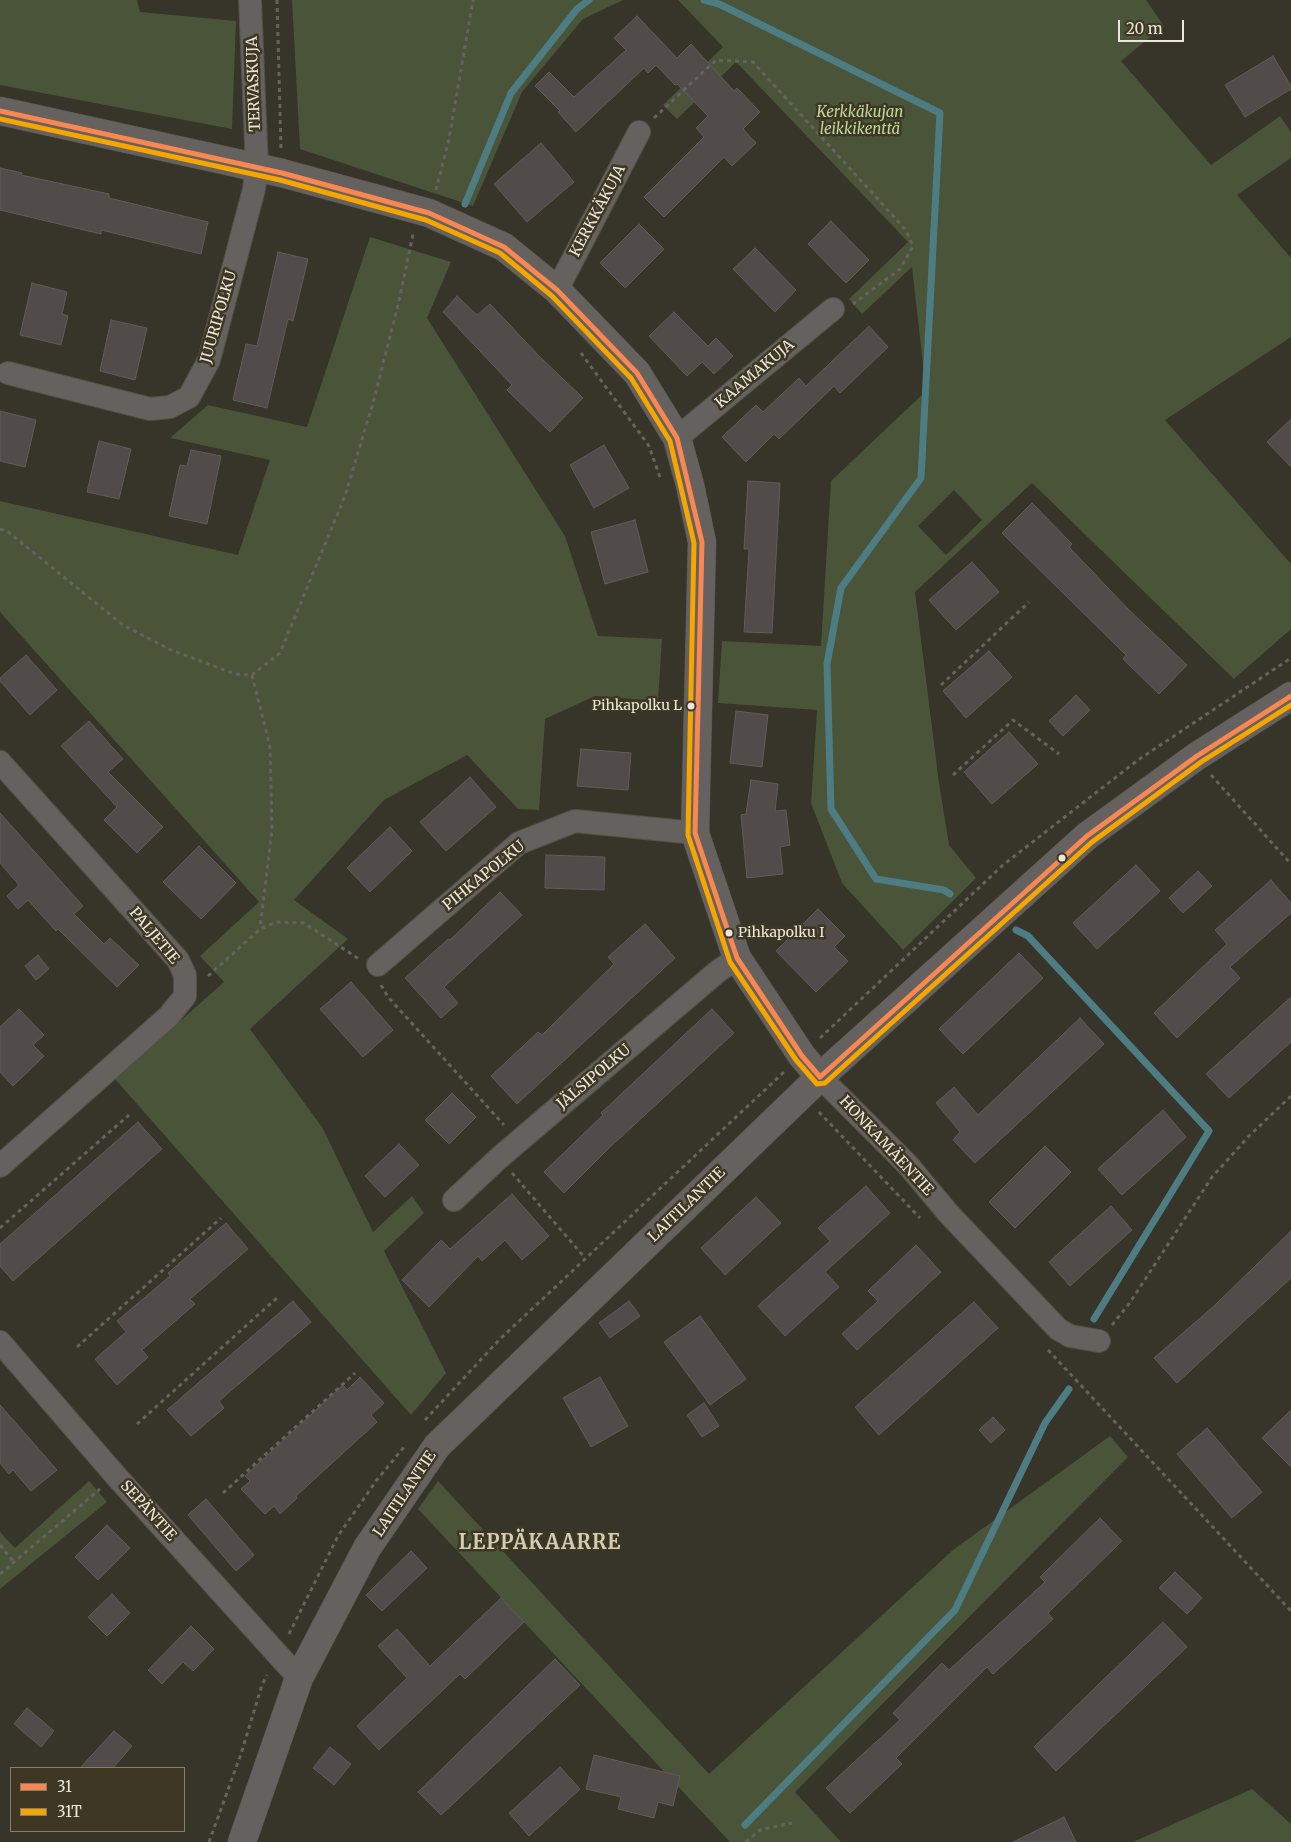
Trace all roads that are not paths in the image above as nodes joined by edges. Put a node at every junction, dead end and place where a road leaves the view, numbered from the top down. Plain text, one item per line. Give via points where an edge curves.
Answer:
1 (250, 0) edge
2 (0, 111) edge
3 (639, 132) road end
4 (270, 170) junction
5 (557, 290) junction
6 (833, 309) road end
7 (8, 373) dead end
8 (677, 438) junction
9 (1291, 696) edge
10 (0, 762) edge
11 (695, 833) junction
12 (738, 958) junction
13 (378, 965) road end
14 (811, 1086) junction
15 (4, 1154) edge
16 (454, 1200) dead end
17 (1099, 1341) road end
18 (0, 1342) edge
19 (299, 1678) junction
20 (242, 1842) edge

1 - 4 street, TERVASKUJA
2 - 4 street, HONKAMÄENTIE
3 - 5 street, KERKKÄKUJA
4 - 5 street, HONKAMÄENTIE via 421,227 504,247
4 - 7 street, JUURIPOLKU via 254,188 209,360 189,397 170,407 150,410
5 - 8 street, HONKAMÄENTIE via 637,373
6 - 8 street, KAAMAKUJA
8 - 11 street, HONKAMÄENTIE via 702,542
9 - 14 street, LAITILANTIE via 1197,756 1087,836
10 - 15 street, PALJETIE via 178,960 185,975 185,996 170,1016
11 - 12 street, HONKAMÄENTIE
11 - 13 street, PIHKAPOLKU via 575,821 519,843
12 - 14 street, HONKAMÄENTIE via 802,1056
12 - 16 street, JÄLSIPOLKU via 717,972
14 - 17 street, HONKAMÄENTIE via 908,1165 948,1213 1058,1329 1070,1336
14 - 19 street, LAITILANTIE via 437,1446 367,1548
18 - 19 street, SEPÄNTIE
19 - 20 street, LAITILANTIE

